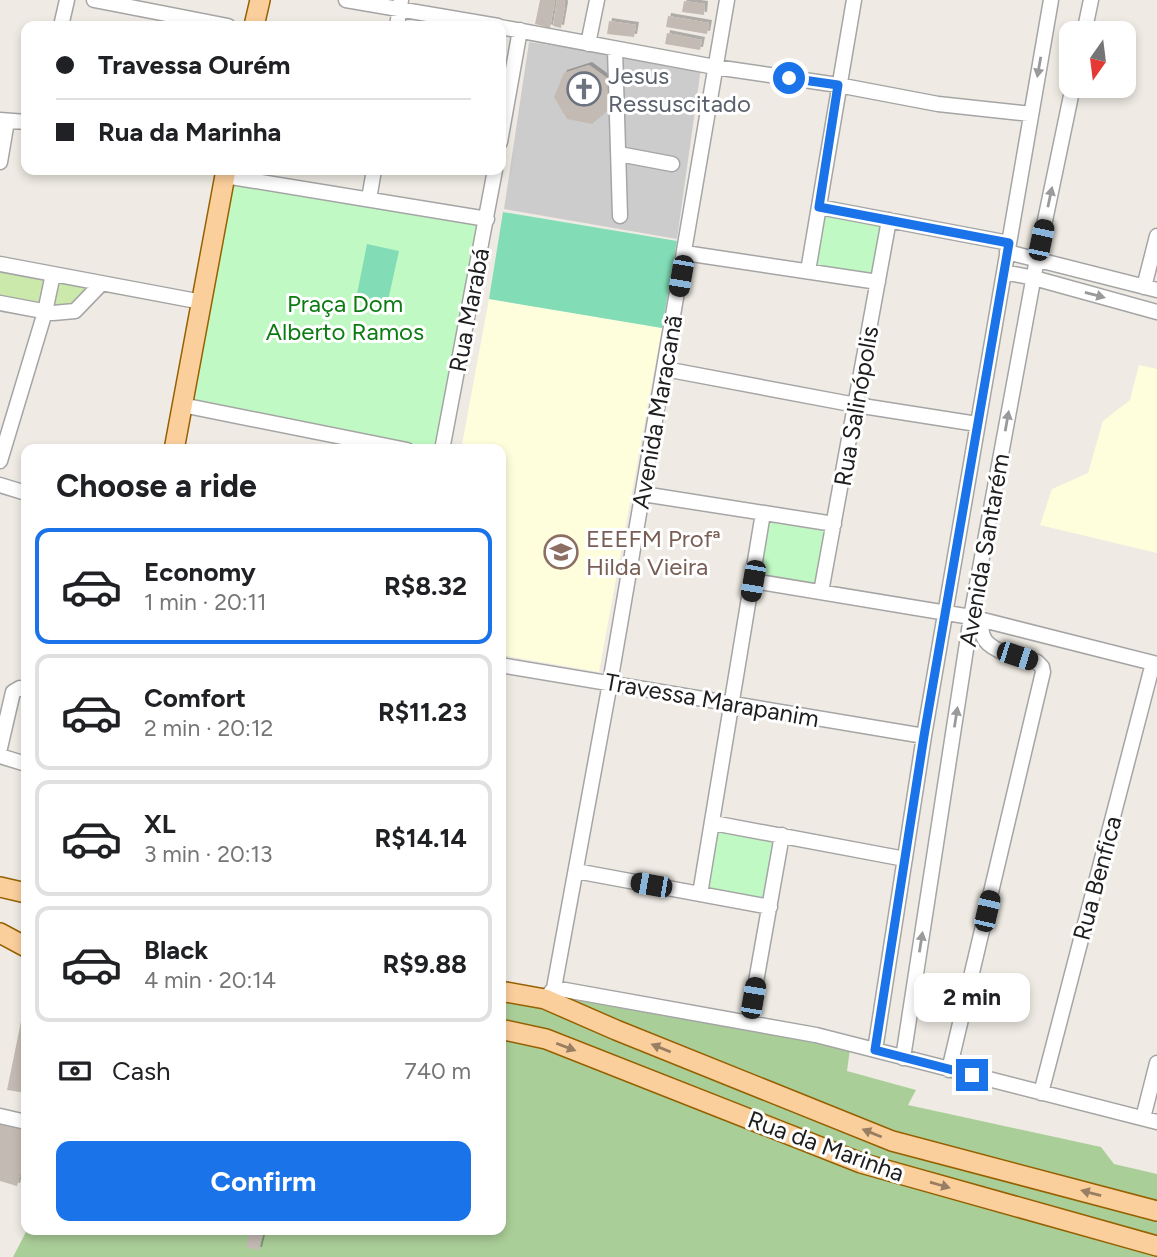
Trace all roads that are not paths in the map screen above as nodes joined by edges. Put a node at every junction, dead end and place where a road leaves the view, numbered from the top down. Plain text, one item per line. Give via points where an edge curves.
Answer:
1 (67, 0) edge
2 (94, 0) edge
3 (260, 0) edge
4 (346, 0) edge
5 (597, 0) edge
6 (727, 0) edge
7 (854, 0) edge
8 (1051, 0) edge
9 (1091, 0) edge
10 (401, 5) edge
11 (62, 21) edge
12 (202, 21) edge
13 (255, 21) edge
14 (472, 21) edge
15 (1087, 21) edge
16 (506, 28) edge
17 (520, 30) junction
18 (588, 44) junction
19 (615, 49) junction
20 (715, 66) junction
21 (838, 85) junction
22 (1071, 98) edge
23 (506, 108) edge
24 (1031, 114) junction
25 (4, 121) edge
26 (619, 154) junction
27 (0, 162) edge
28 (671, 164) dead end
29 (225, 175) edge
30 (236, 175) edge
31 (373, 175) edge
32 (494, 175) edge
33 (369, 199) junction
34 (819, 207) junction
35 (620, 216) dead end
36 (487, 219) junction
37 (889, 220) junction
38 (1157, 236) edge
39 (1008, 248) junction
40 (685, 253) junction
41 (1037, 259) junction
42 (0, 264) edge
43 (808, 271) junction
44 (1004, 272) junction
45 (53, 274) junction
46 (1034, 278) junction
47 (878, 282) junction
48 (101, 284) junction
49 (1150, 288) edge
50 (202, 302) junction
51 (0, 303) edge
52 (44, 312) junction
53 (1157, 312) edge
54 (665, 369) junction
55 (182, 405) junction
56 (856, 405) junction
57 (977, 424) junction
58 (328, 435) junction
59 (175, 444) edge
60 (326, 444) edge
61 (375, 444) edge
62 (443, 444) edge
63 (0, 461) edge
64 (0, 485) edge
65 (21, 492) edge
66 (643, 494) junction
67 (763, 513) junction
68 (834, 524) junction
69 (753, 581) junction
70 (821, 592) junction
71 (945, 613) junction
72 (976, 618) junction
73 (1155, 663) edge
74 (506, 666) edge
75 (610, 683) junction
76 (21, 690) edge
77 (732, 704) junction
78 (924, 736) junction
79 (0, 748) edge
80 (0, 756) edge
81 (21, 762) edge
82 (713, 823) junction
83 (782, 835) junction
84 (905, 859) junction
85 (576, 871) junction
86 (0, 887) edge
87 (21, 892) edge
88 (700, 894) junction
89 (770, 907) junction
90 (0, 933) edge
91 (21, 944) edge
92 (506, 991) edge
93 (550, 993) junction
94 (881, 1010) junction
95 (909, 1017) junction
96 (749, 1021) junction
97 (506, 1031) edge
98 (875, 1050) junction
99 (903, 1058) junction
100 (1157, 1063) edge
101 (949, 1070) junction
102 (1041, 1093) junction
103 (0, 1116) edge
104 (1150, 1120) edge
105 (21, 1121) edge
106 (1157, 1211) edge
107 (1157, 1246) edge

1 - 11 street
2 - 12 street
3 - 13 main road
4 - 10 street
5 - 18 street
6 - 20 street, Avenida Maracanã
7 - 21 street
8 -> 24 street, Avenida Santarém
9 - 15 street
10 - 14 street
16 - 17 street
17 - 18 street
17 - 23 street
18 - 19 street
19 - 20 street
19 - 26 street
20 - 21 street
20 - 40 street, Avenida Maracanã
21 - 24 street via 938,104
21 - 34 street
41 -> 22 street, Avenida Santarém
24 - 39 street, Avenida Santarém
25 - 27 street
26 - 28 street
26 - 35 street
29 - 50 main road
30 - 33 street
31 - 33 street
32 - 36 street, Rua Marabá
33 - 36 street
34 - 37 street
34 - 43 street
36 - 62 street, Rua Marabá
37 - 39 street
37 - 47 street, Rua Salinópolis
38 - 49 street
39 - 41 street
39 - 44 street, Avenida Santarém
40 - 43 street
40 - 54 street, Avenida Maracanã
41 - 46 street, Avenida Santarém
41 - 49 street
42 - 45 street
43 - 47 street
44 - 46 street
44 - 57 street, Avenida Santarém
45 - 48 street
45 - 52 street
46 -> 53 street
72 -> 46 street, Avenida Santarém
47 - 56 street, Rua Salinópolis
48 - 50 street
48 - 52 street via 75,310
50 - 55 main road
51 - 52 street
52 - 63 street
54 - 56 street
54 - 66 street, Avenida Maracanã
55 - 58 street
55 - 59 main road
56 - 57 street
56 - 68 street, Rua Salinópolis
57 - 71 street, Avenida Santarém
58 - 60 street
58 - 61 street
64 - 65 street
66 - 67 street
66 - 75 street, Avenida Maracanã
67 - 68 street
67 - 69 street
68 - 70 street, Rua Salinópolis
69 - 70 street
69 - 77 street
70 - 71 street
71 - 72 street
71 - 78 street, Avenida Santarém
72 - 73 street
95 -> 72 street, Avenida Santarém
72 - 101 street via 988,643 1037,662 1044,672
73 - 102 street, Rua Benfica
74 - 75 street, Travessa Marapanim
75 - 77 street, Travessa Marapanim
75 - 85 street, Avenida Maracanã
76 - 79 street via 13,692
77 - 78 street, Travessa Marapanim
77 - 82 street
78 - 84 street, Avenida Santarém
80 - 81 street
82 - 83 street
82 - 88 street
83 - 84 street
83 - 89 street
84 - 94 street, Avenida Santarém
85 - 88 street
85 - 93 street, Avenida Maracanã
86 - 87 main road
88 - 89 street
89 - 96 street
90 - 91 main road
92 - 93 main road, Rua da Marinha
93 - 96 street, Rua da Marinha
106 -> 93 main road, Rua da Marinha via 892,1141 617,1030
94 - 95 street via 898,1018
94 - 98 street, Avenida Santarém
95 - 99 street, Avenida Santarém
96 - 98 street, Rua da Marinha
97 -> 107 main road, Rua da Marinha via 546,1039 861,1163
98 - 99 street, Rua da Marinha
99 - 101 street, Rua da Marinha
100 - 104 street
101 - 102 street, Rua da Marinha
102 - 104 street, Rua da Marinha
103 - 105 street

